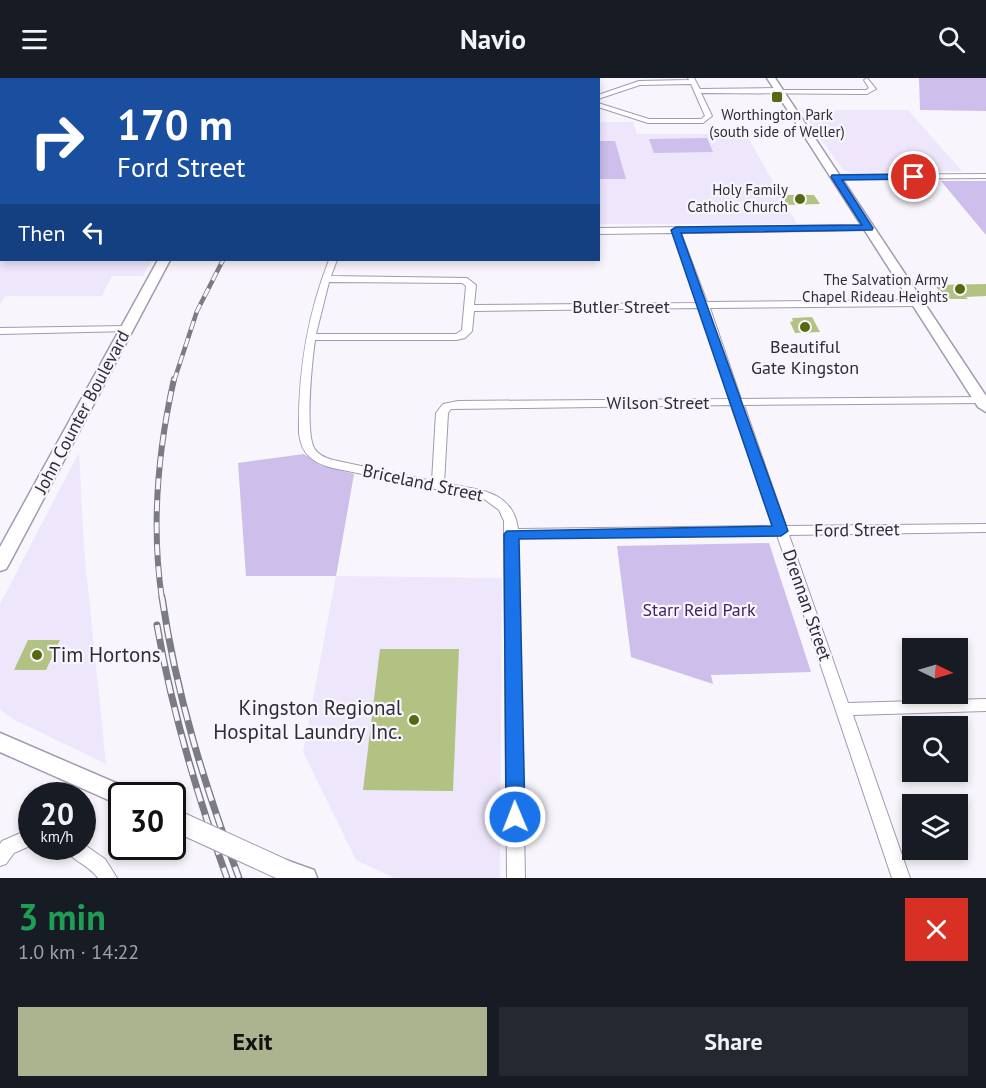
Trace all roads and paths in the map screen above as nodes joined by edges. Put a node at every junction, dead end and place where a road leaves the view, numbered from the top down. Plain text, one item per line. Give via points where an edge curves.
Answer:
1 (771, 78) edge
2 (692, 80) edge
3 (867, 80) dead end
4 (697, 90) junction
5 (780, 91) junction
6 (600, 96) edge
7 (600, 106) edge
8 (986, 176) edge
9 (835, 177) junction
10 (868, 228) junction
11 (676, 230) junction
12 (600, 231) edge
13 (163, 261) edge
14 (333, 261) edge
15 (325, 279) junction
16 (918, 303) junction
17 (704, 306) junction
18 (468, 308) junction
19 (127, 329) junction
20 (0, 331) edge
21 (309, 337) junction
22 (984, 402) edge
23 (737, 403) junction
24 (438, 485) junction
25 (986, 528) edge
26 (781, 531) junction
27 (512, 534) junction
28 (0, 564) edge
29 (986, 705) edge
30 (843, 709) junction
31 (0, 742) edge
32 (108, 790) edge
33 (186, 825) edge
34 (18, 842) edge
35 (0, 858) edge
36 (92, 860) edge
37 (296, 874) edge
38 (108, 878) edge
39 (516, 878) edge
40 (901, 878) edge

1 - 5 street
2 - 4 street
2 - 6 street via 639,83
3 - 5 street via 873,89 867,92
4 - 5 street
4 - 7 street via 709,116 703,121 648,121
5 - 9 street
8 - 9 street
9 - 10 street
10 - 11 street
10 - 16 street
11 - 12 street
11 - 17 street, Drennan Street
13 - 19 street, John Counter Boulevard
14 - 15 street, Briceland Street
15 - 18 street via 464,280 471,285
15 - 21 street, Briceland Street
16 - 17 street, Butler Street
16 - 22 street
17 - 18 street, Butler Street
17 - 23 street, Drennan Street
18 - 21 street via 467,331 461,336
19 - 20 street
19 - 28 street, John Counter Boulevard
21 - 24 street, Briceland Street via 304,384 305,438 310,451 333,464
22 - 23 street, Wilson Street
23 - 24 street, Wilson Street via 447,406 442,413
23 - 26 street, Drennan Street
24 - 27 street, Briceland Street via 497,501 509,513
25 - 26 street, Ford Street
26 - 27 street, Ford Street
26 - 30 street, Drennan Street
27 - 39 street, Briceland Street
29 - 30 street
30 - 40 street, Drennan Street
31 - 32 street
33 - 37 street, bridge
34 - 35 street via 8,847
36 - 38 street

